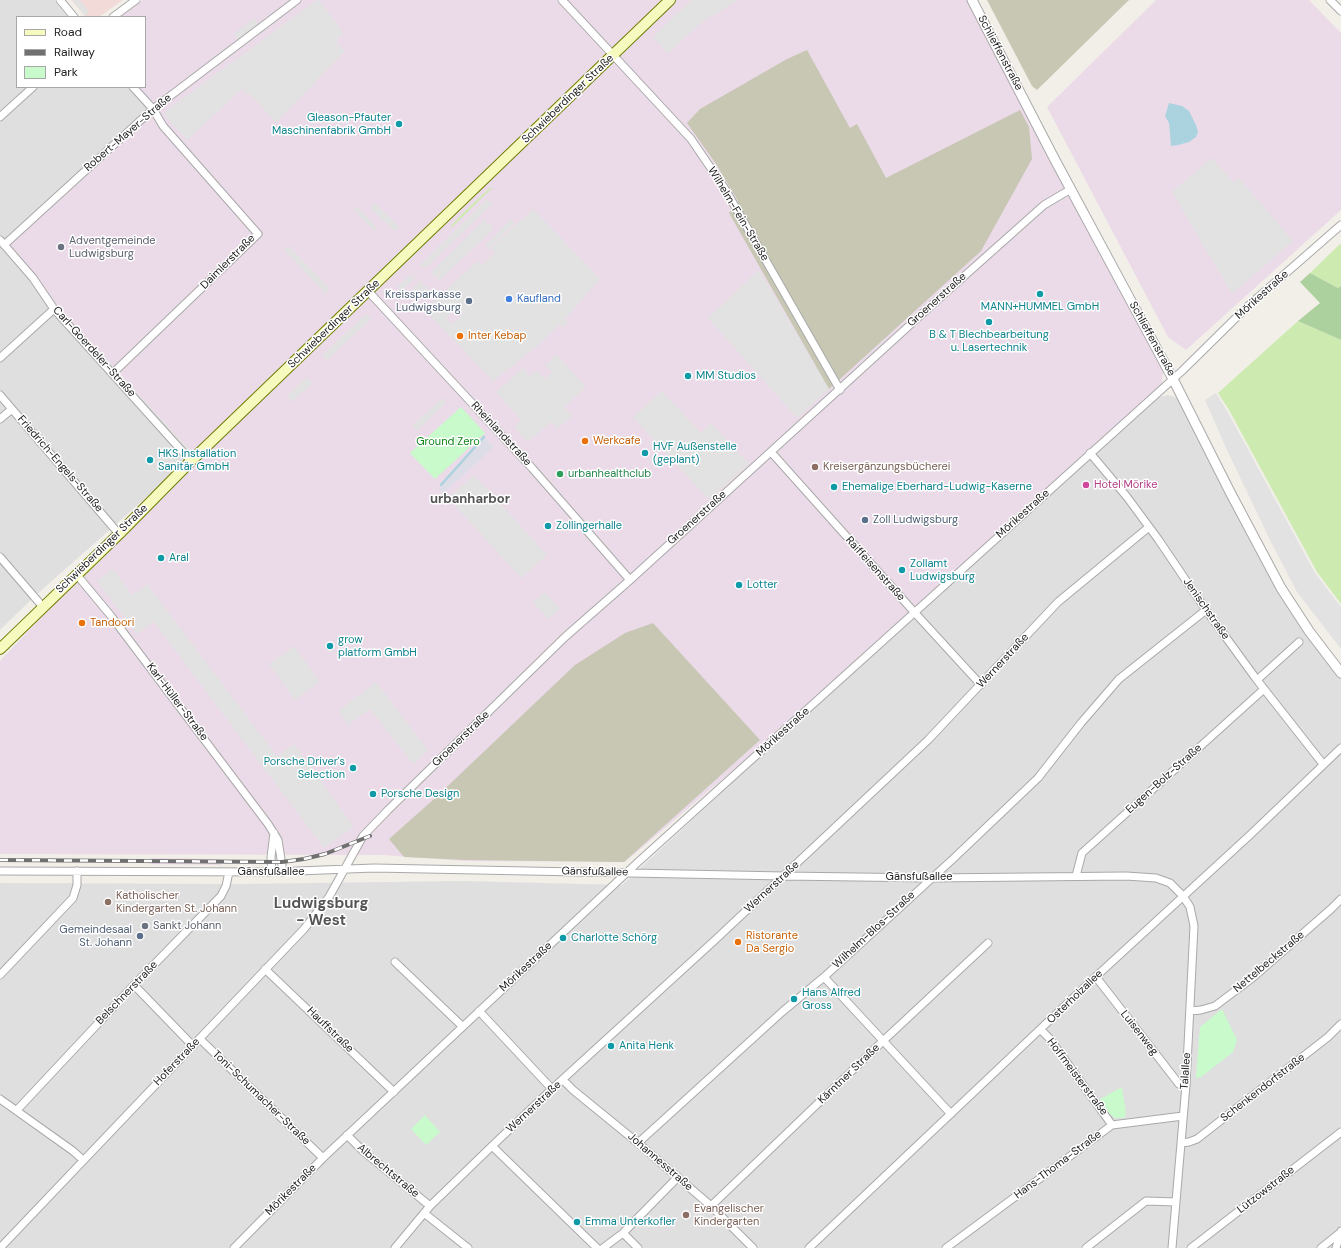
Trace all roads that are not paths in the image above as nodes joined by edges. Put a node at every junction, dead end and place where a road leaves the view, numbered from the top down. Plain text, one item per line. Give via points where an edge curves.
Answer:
1 (60, 0) edge
2 (136, 0) edge
3 (297, 0) edge
4 (562, 0) edge
5 (670, 0) edge
6 (972, 0) edge
7 (1330, 0) edge
8 (1341, 11) edge
9 (73, 16) edge
10 (114, 16) edge
11 (614, 55) junction
12 (32, 88) edge
13 (134, 88) edge
14 (153, 109) junction
15 (0, 117) edge
16 (1071, 190) junction
17 (1341, 225) edge
18 (2, 242) edge
19 (368, 291) junction
20 (54, 309) junction
21 (0, 358) edge
22 (113, 373) junction
23 (1173, 379) junction
24 (840, 390) junction
25 (0, 395) edge
26 (12, 409) junction
27 (0, 419) edge
28 (771, 452) junction
29 (1090, 453) junction
30 (191, 461) junction
31 (1149, 527) junction
32 (119, 534) junction
33 (0, 557) edge
34 (77, 575) junction
35 (630, 580) junction
36 (43, 607) junction
37 (1206, 610) junction
38 (914, 614) junction
39 (1299, 642) dead end
40 (0, 649) edge
41 (1341, 673) edge
42 (1257, 680) junction
43 (981, 685) junction
44 (1264, 689) junction
45 (1341, 748) edge
46 (1323, 764) junction
47 (274, 833) junction
48 (345, 869) junction
49 (0, 871) edge
50 (77, 871) junction
51 (229, 872) junction
52 (272, 872) junction
53 (283, 872) junction
54 (627, 872) junction
55 (784, 876) junction
56 (1076, 876) junction
57 (931, 878) junction
58 (1183, 896) junction
59 (1341, 899) edge
60 (988, 943) dead end
61 (395, 962) dead end
62 (265, 969) junction
63 (0, 975) edge
64 (824, 977) junction
65 (1096, 977) junction
66 (134, 985) junction
67 (479, 1011) junction
68 (1190, 1011) junction
69 (1341, 1024) edge
70 (462, 1026) junction
71 (1041, 1030) junction
72 (200, 1039) junction
73 (883, 1041) junction
74 (193, 1046) junction
75 (563, 1080) junction
76 (1186, 1085) junction
77 (552, 1089) junction
78 (394, 1092) junction
79 (2, 1103) edge
80 (17, 1110) junction
81 (951, 1114) junction
82 (1183, 1116) junction
83 (1112, 1125) junction
84 (1341, 1132) edge
85 (347, 1135) junction
86 (1181, 1143) junction
87 (638, 1144) junction
88 (492, 1146) junction
89 (323, 1158) junction
90 (83, 1160) junction
91 (678, 1177) junction
92 (1176, 1202) junction
93 (430, 1206) junction
94 (711, 1206) junction
95 (424, 1212) junction
96 (1341, 1232) edge
97 (623, 1233) junction
98 (0, 1248) edge
99 (234, 1248) edge
100 (395, 1248) edge
101 (468, 1248) edge
102 (597, 1248) edge
103 (603, 1248) edge
104 (638, 1248) edge
105 (753, 1248) edge
106 (809, 1248) edge
107 (946, 1248) edge
108 (1086, 1248) edge
109 (1172, 1248) edge
110 (1191, 1248) edge
111 (1321, 1248) edge
112 (1336, 1248) edge

1 - 9 street
2 - 10 street
3 - 14 street, Robert-Mayer-Straße
4 - 11 street, Wilhelm-Fein-Straße
5 - 11 main road, Schwieberdinger Straße
6 - 16 street, Schlieffenstraße
7 - 8 street
11 - 19 main road, Schwieberdinger Straße
11 - 24 street, Wilhelm-Fein-Straße via 691,139 725,189
12 - 15 street
13 - 14 street, Daimlerstraße
14 - 18 street, Robert-Mayer-Straße
14 - 22 street, Daimlerstraße via 163,126 258,234
16 - 23 street, Schlieffenstraße
16 - 24 street, Groenerstraße via 1044,205
17 - 23 street, Mörikestraße via 1247,307
18 - 20 street, Carl-Goerdeler-Straße via 33,278
19 - 30 main road, Schwieberdinger Straße
19 - 35 street, Rheinlandstraße via 532,468
20 - 21 street
20 - 22 street, Carl-Goerdeler-Straße
22 - 30 street, Carl-Goerdeler-Straße
23 - 29 street, Mörikestraße
23 - 41 street, Schlieffenstraße via 1281,588
24 - 28 street, Groenerstraße
25 - 26 street, Friedrich-Engels-Straße
26 - 27 street
26 - 32 street, Friedrich-Engels-Straße
28 - 35 street, Groenerstraße
28 - 38 street, Raiffeisenstraße
29 - 31 street, Jenischstraße
29 - 38 street, Mörikestraße
30 - 32 main road, Schwieberdinger Straße
31 - 37 street, Jenischstraße
31 - 43 street, Wernerstraße via 1058,602
32 - 34 main road, Schwieberdinger Straße
33 - 36 street
34 - 36 main road, Schwieberdinger Straße
34 - 47 street, Karl-Hüller-Straße via 198,729
35 - 48 street, Groenerstraße via 565,637 380,818 363,836
36 - 40 main road, Schwieberdinger Straße
37 - 42 street, Jenischstraße
37 - 57 street, Wilhelm-Blos-Straße via 1119,679 1038,778
38 - 43 street, Raiffeisenstraße
38 - 54 street, Mörikestraße
39 - 42 street
42 - 44 street, Jenischstraße
43 - 55 street, Wernerstraße via 928,740
44 - 46 street, Jenischstraße
44 - 56 street, Eugen-Bolz-Straße via 1082,853
45 - 46 street, Osterholzallee
46 - 58 street, Osterholzallee
47 - 52 street
47 - 53 street, Karl-Hüller-Straße via 278,840
48 - 53 street, Gänsfußallee
48 - 54 street, Gänsfußallee
48 - 62 street, Hoferstraße via 329,897 304,929
49 - 50 street, Gänsfußallee
50 - 51 street, Gänsfußallee
50 - 63 street via 77,885 73,898
51 - 52 street, Gänsfußallee
51 - 66 street, Belschnerstraße via 221,896
52 - 53 street, Gänsfußallee
54 - 55 street, Gänsfußallee
54 - 67 street, Mörikestraße
55 - 57 street, Gänsfußallee
55 - 75 street, Wernerstraße
56 - 57 street, Gänsfußallee
56 - 58 street, Gänsfußallee via 1156,878 1170,883
57 - 64 street, Wilhelm-Blos-Straße
58 - 65 street, Osterholzallee
58 - 68 street, Talallee via 1190,908 1194,926
59 - 68 street, Nettelbeckstraße via 1251,979 1216,1006
60 - 73 street, Kärntner Straße
61 - 70 street
62 - 72 street, Hoferstraße
62 - 78 street, Hauffstraße
64 - 73 street
64 - 87 street, Wilhelm-Blos-Straße via 776,1017
65 - 71 street, Osterholzallee
65 - 76 street, Luisenweg via 1179,1084
66 - 74 street
66 - 80 street, Belschnerstraße
67 - 70 street, Mörikestraße
67 - 77 street
68 - 76 street, Talallee
69 - 86 street, Schenkendorfstraße via 1328,1037 1197,1139
70 - 78 street, Mörikestraße
71 - 81 street, Osterholzallee
71 - 83 street, Hoffmeisterstraße
72 - 74 street, Hoferstraße
72 - 89 street, Toni-Schumacher-Straße
73 - 81 street
73 - 94 street, Kärntner Straße
74 - 90 street, Hoferstraße
75 - 77 street, Wernerstraße
75 - 87 street, Johannesstraße
76 - 82 street, Talallee
77 - 88 street, Wernerstraße
78 - 85 street, Mörikestraße
79 - 80 street
80 - 90 street
81 - 106 street, Osterholzallee
82 - 83 street, Hans-Thoma-Straße
82 - 86 street, Talallee
83 - 107 street, Hans-Thoma-Straße
84 - 110 street, Lützowstraße
85 - 89 street, Mörikestraße
85 - 93 street, Albrechtstraße
86 - 92 street, Talallee
87 - 91 street, Johannesstraße
88 - 93 street, Wernerstraße
88 - 102 street
89 - 99 street, Mörikestraße
90 - 98 street, Hoferstraße
91 - 94 street, Johannesstraße
91 - 97 street
92 - 108 street via 1146,1201
92 - 109 street, Talallee
93 - 95 street, Wernerstraße
94 - 105 street, Johannesstraße
95 - 100 street, Wernerstraße
95 - 101 street, Albrechtstraße
96 - 111 street
96 - 112 street
97 - 103 street
97 - 104 street

